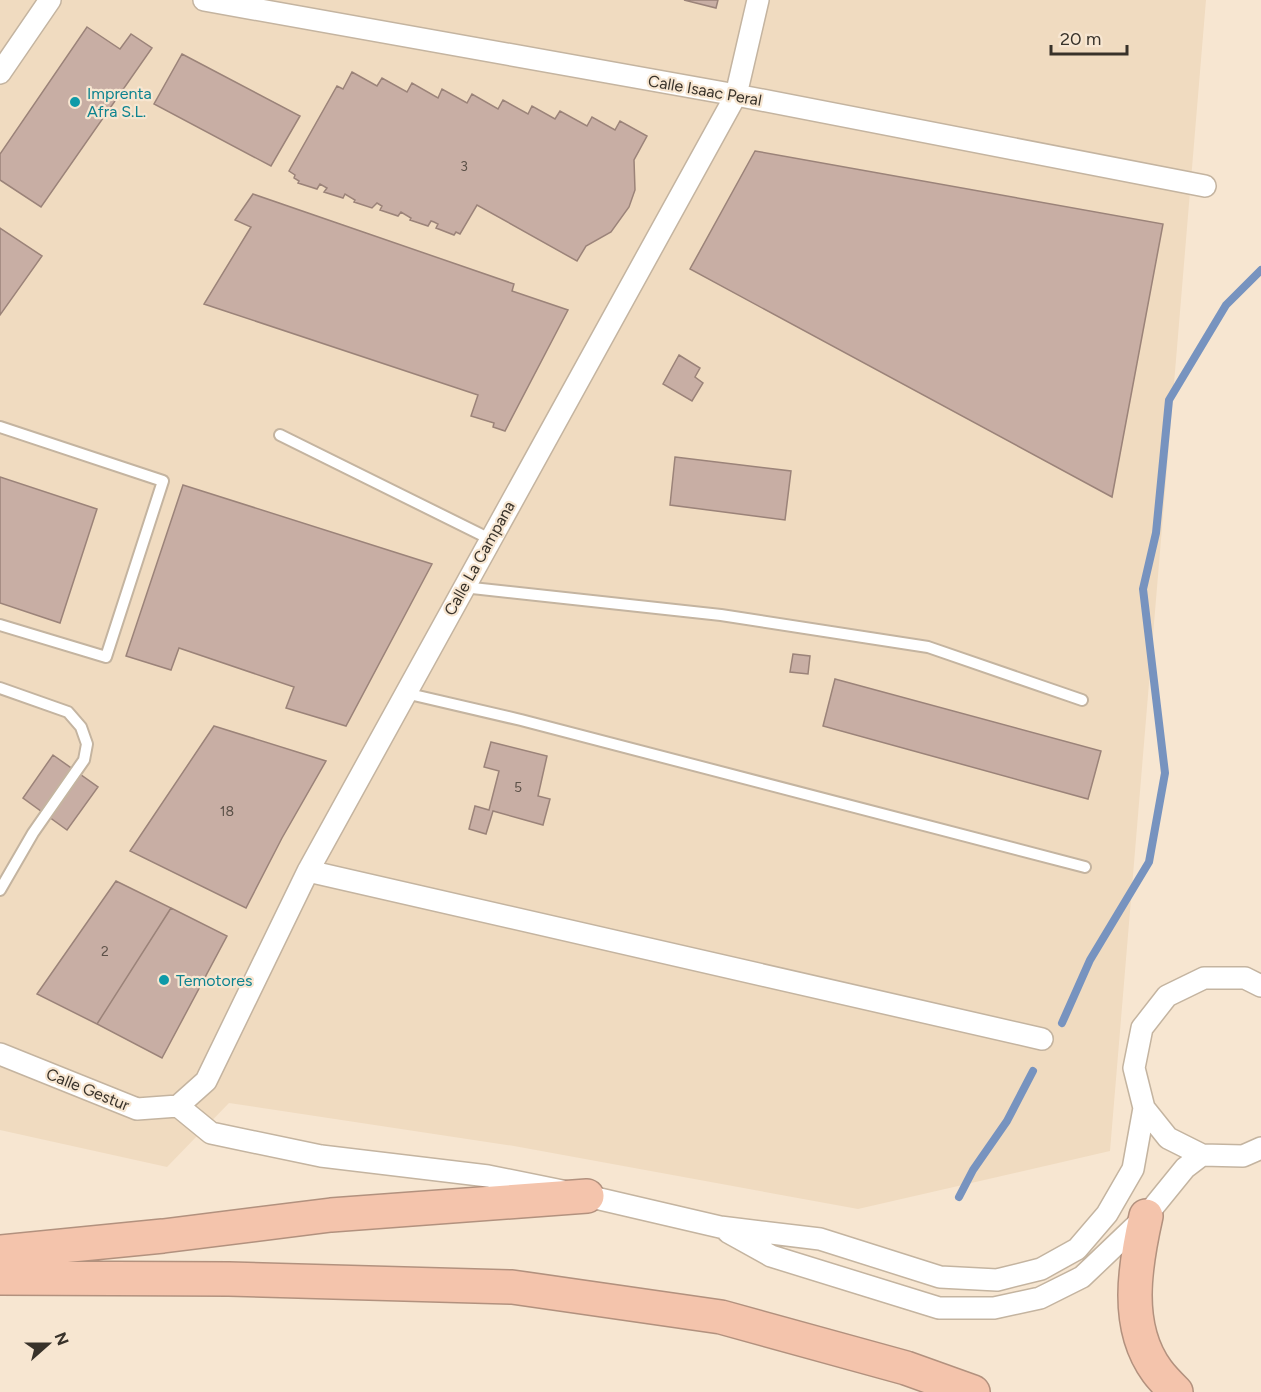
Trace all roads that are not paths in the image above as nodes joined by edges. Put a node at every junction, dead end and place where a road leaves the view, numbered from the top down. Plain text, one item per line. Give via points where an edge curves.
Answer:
1 (50, 0) edge
2 (204, 0) edge
3 (758, 0) edge
4 (0, 74) edge
5 (736, 95) junction
6 (1205, 186) dead end
7 (0, 426) edge
8 (280, 435) dead end
9 (490, 539) junction
10 (463, 587) junction
11 (0, 625) edge
12 (0, 688) edge
13 (405, 693) junction
14 (1082, 700) dead end
15 (1084, 867) dead end
16 (308, 871) junction
17 (0, 890) edge
18 (1261, 986) edge
19 (1042, 1039) dead end
20 (0, 1054) edge
21 (178, 1106) junction
22 (1144, 1108) junction
23 (1261, 1148) edge
24 (1202, 1155) junction
25 (587, 1196) junction
26 (1146, 1216) junction
27 (720, 1227) junction
28 (0, 1252) edge
29 (0, 1278) edge
30 (973, 1392) edge
31 (1176, 1392) edge

1 - 4 street
2 - 5 street, Calle Isaac Peral
3 - 5 street, Calle La Campana
5 - 6 street, Calle Isaac Peral
5 - 9 street, Calle La Campana
7 - 11 lane via 164,481 106,657
8 - 9 lane
9 - 10 street, Calle La Campana
10 - 13 street, Calle La Campana
10 - 14 lane via 721,615 928,647
12 - 17 lane via 68,712 81,727 87,744 84,760 33,833
13 - 15 lane
13 - 16 street, Calle La Campana
16 - 19 street
16 - 21 street, Calle La Campana via 206,1081
18 - 22 street via 1245,978 1204,978 1167,996 1142,1028 1134,1068
20 - 21 street, Calle Gestur via 137,1109
21 - 25 street via 212,1133 321,1156 488,1176
22 - 24 street via 1168,1138
22 - 27 street via 1133,1169 1107,1214 1077,1249 1041,1269 997,1280 940,1277 820,1239
23 - 24 street via 1243,1156
24 - 26 street via 1185,1168
25 - 27 street
25 - 28 highway via 331,1215
26 - 27 street via 1082,1277 1040,1298 994,1308 939,1308 771,1256
26 - 31 highway via 1136,1260 1134,1304 1141,1338 1156,1370
29 - 30 highway via 228,1279 512,1287 721,1317 906,1368

